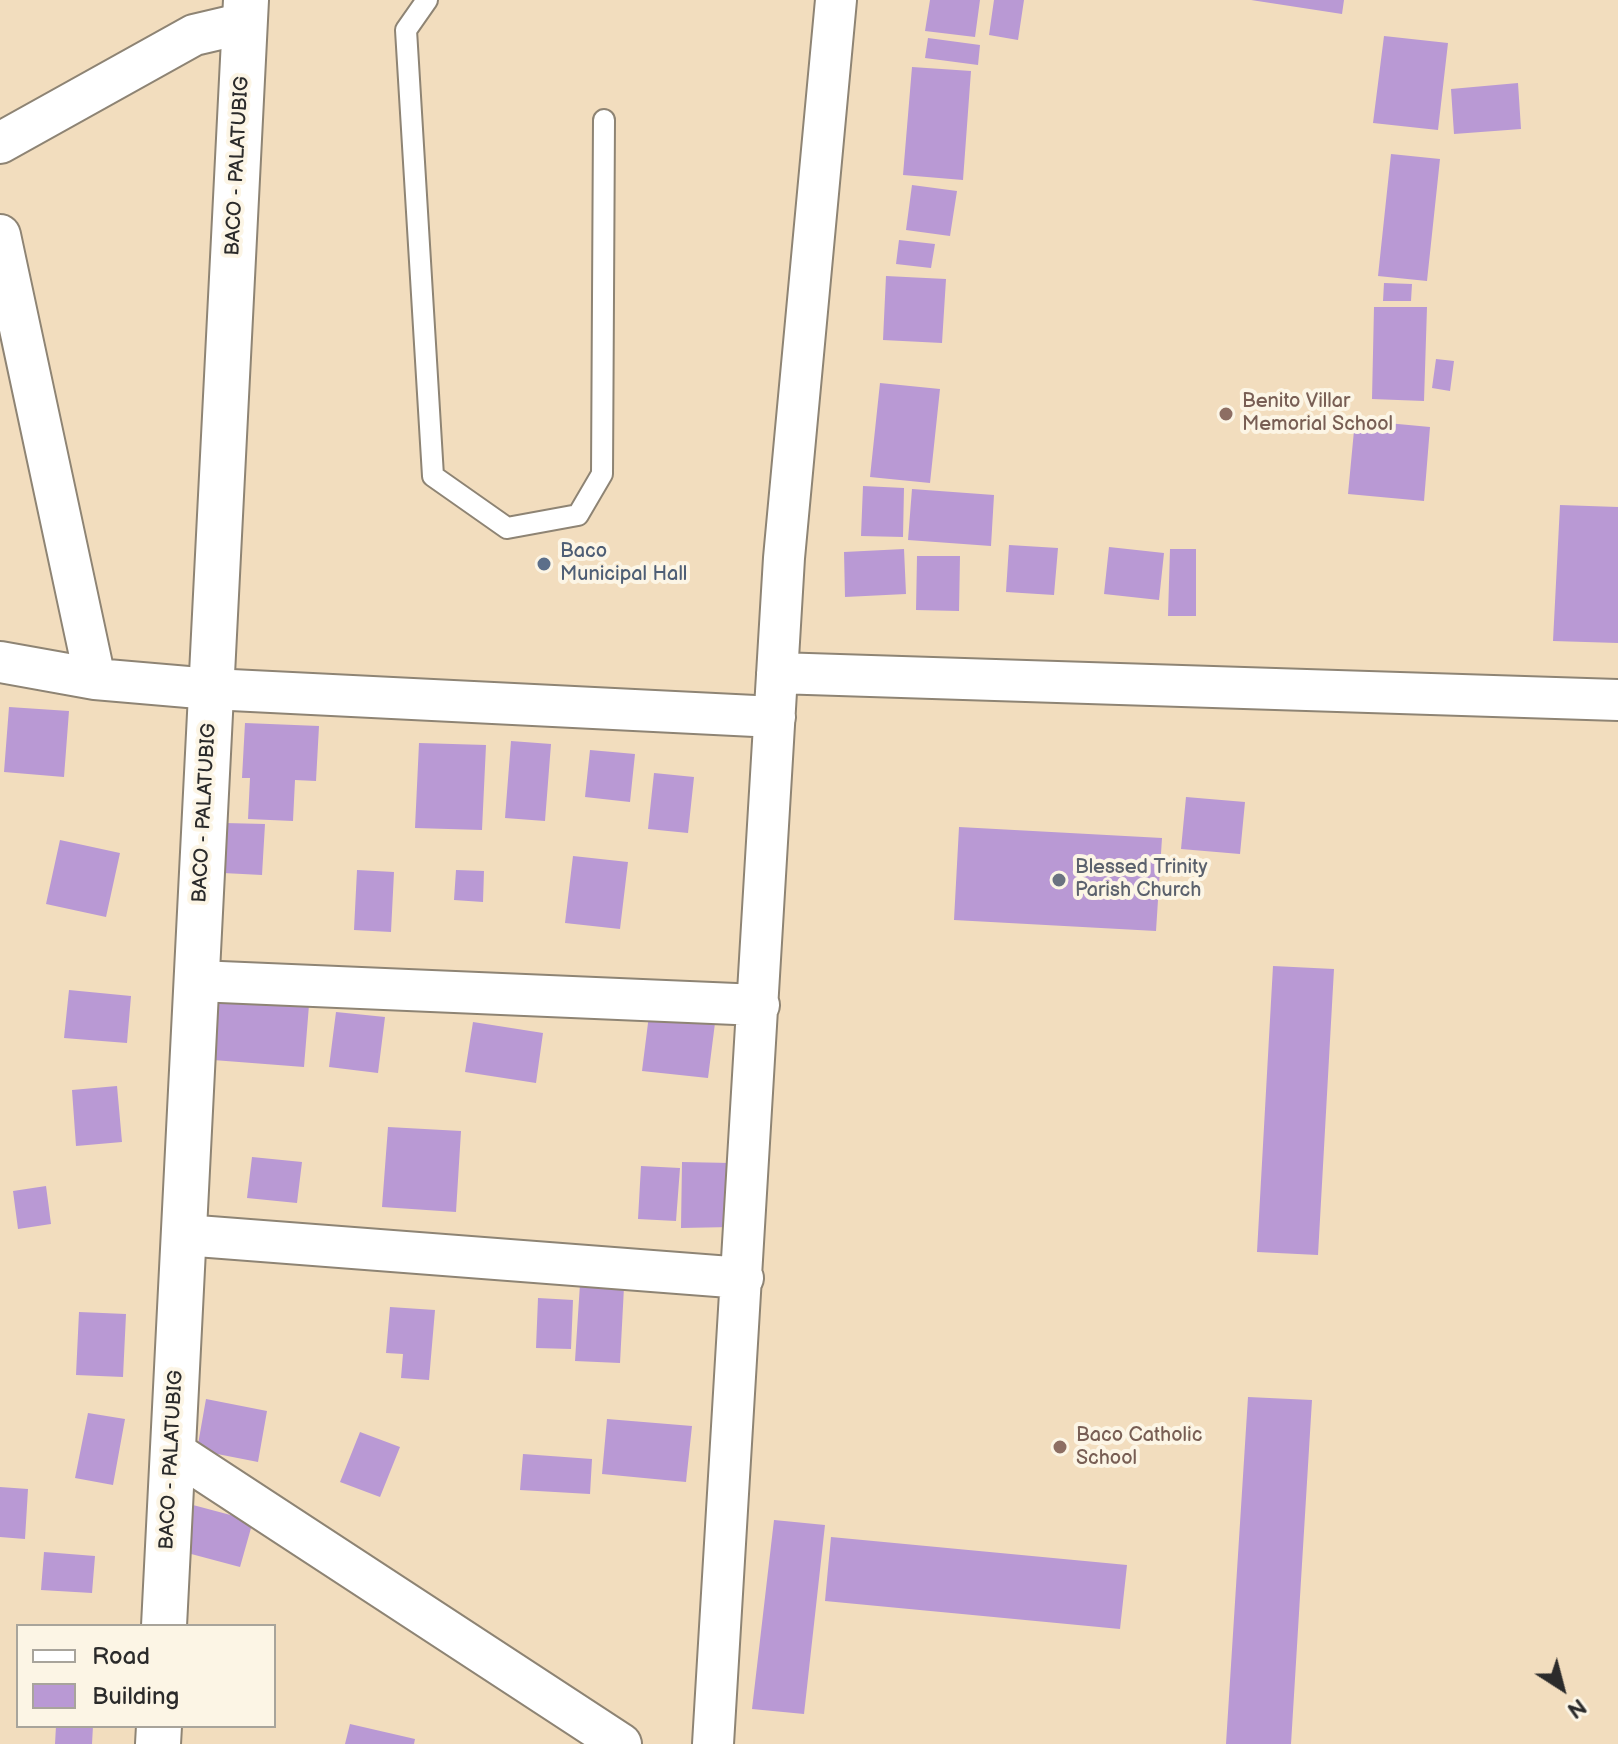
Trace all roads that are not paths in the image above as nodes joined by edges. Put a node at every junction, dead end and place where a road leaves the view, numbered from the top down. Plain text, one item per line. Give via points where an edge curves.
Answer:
1 (427, 0) edge
2 (836, 0) edge
3 (246, 12) edge
4 (604, 120) dead end
5 (0, 143) edge
6 (0, 235) edge
7 (0, 662) edge
8 (777, 673) junction
9 (95, 679) junction
10 (211, 689) junction
11 (1618, 700) edge
12 (775, 717) junction
13 (197, 981) junction
14 (759, 1005) junction
15 (184, 1235) junction
16 (743, 1278) junction
17 (173, 1451) junction
18 (164, 1624) edge
19 (621, 1744) edge
20 (713, 1744) edge

1 - 4 lane via 406,30 433,476 507,528 578,515 602,474
2 - 8 street
3 - 5 street via 194,35
3 - 10 street, BACO - PALATUBIG
6 - 9 street
7 - 9 street
8 - 11 street
8 - 12 street
9 - 10 street
10 - 12 street
10 - 13 street, BACO - PALATUBIG
12 - 14 street
13 - 14 street
13 - 15 street, BACO - PALATUBIG
14 - 16 street
15 - 16 street
15 - 17 street, BACO - PALATUBIG
16 - 20 street
17 - 18 street, BACO - PALATUBIG
17 - 19 street

